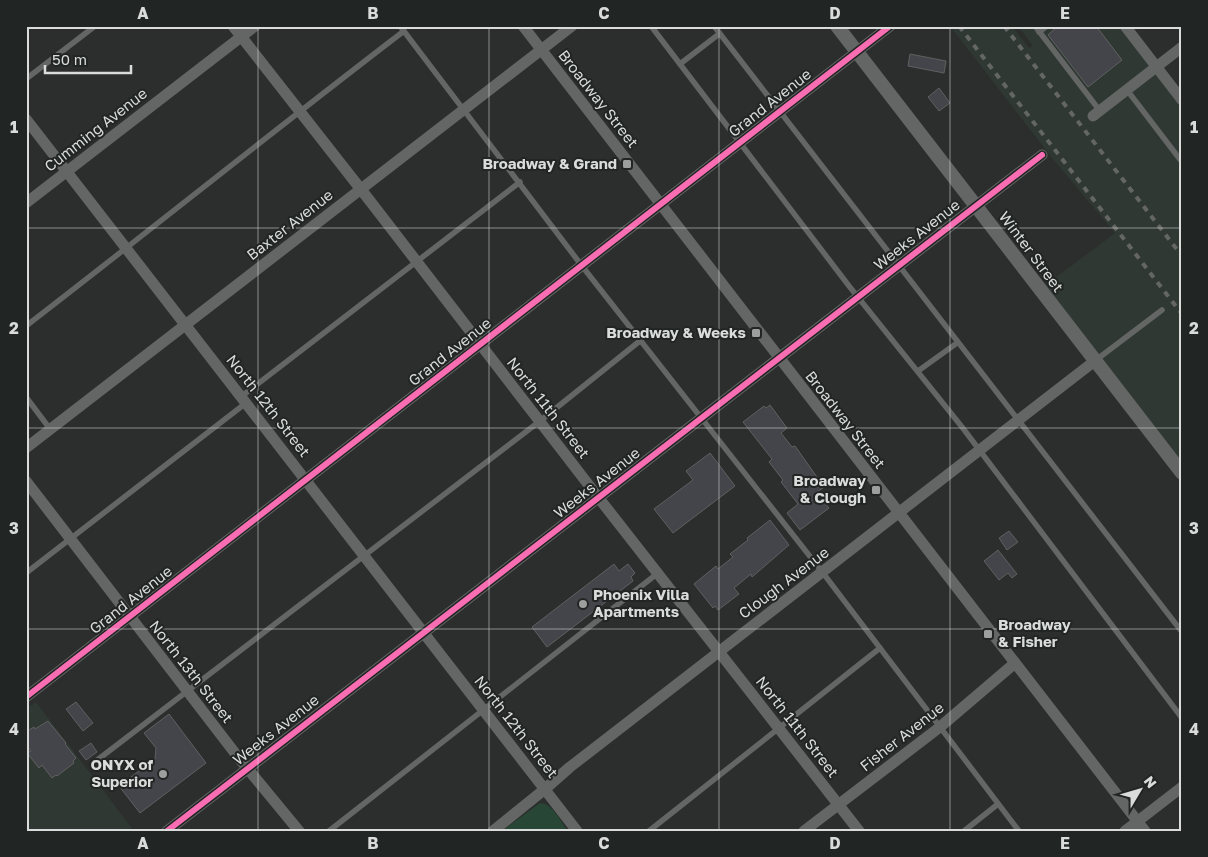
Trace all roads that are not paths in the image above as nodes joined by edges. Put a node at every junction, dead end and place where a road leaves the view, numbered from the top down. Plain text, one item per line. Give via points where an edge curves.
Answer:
1 (95, 26) edge
2 (233, 26) edge
3 (255, 26) edge
4 (523, 26) edge
5 (572, 26) edge
6 (651, 26) edge
7 (714, 26) edge
8 (837, 26) edge
9 (890, 26) edge
10 (1035, 26) edge
11 (1047, 26) edge
12 (1125, 26) edge
13 (402, 29) edge
14 (1039, 32) junction
15 (720, 34) junction
16 (241, 37) junction
17 (1182, 47) edge
18 (541, 50) junction
19 (857, 52) junction
20 (680, 64) junction
21 (1156, 67) junction
22 (26, 79) edge
23 (1127, 90) junction
24 (1182, 100) edge
25 (465, 109) junction
26 (298, 111) junction
27 (779, 112) junction
28 (1096, 113) joint
29 (26, 119) edge
30 (740, 142) junction
31 (1042, 155) dead end
32 (1182, 162) edge
33 (67, 172) junction
34 (520, 182) junction
35 (361, 189) junction
36 (26, 203) edge
37 (661, 204) junction
38 (976, 206) junction
39 (126, 249) junction
40 (417, 261) junction
41 (899, 265) junction
42 (582, 266) junction
43 (858, 297) junction
44 (1162, 310) dead end
45 (186, 324) junction
46 (26, 326) edge
47 (642, 340) junction
48 (957, 343) junction
49 (480, 344) junction
50 (779, 358) junction
51 (1096, 360) junction
52 (918, 371) junction
53 (26, 397) edge
54 (244, 399) junction
55 (701, 418) junction
56 (1018, 420) junction
57 (540, 421) junction
58 (50, 429) junction
59 (26, 448) edge
60 (979, 450) junction
61 (1182, 473) edge
62 (306, 479) junction
63 (26, 481) edge
64 (598, 497) junction
65 (899, 514) junction
66 (71, 539) junction
67 (365, 555) junction
68 (26, 573) edge
69 (823, 573) junction
70 (658, 574) junction
71 (130, 617) junction
72 (424, 632) junction
73 (1182, 632) edge
74 (880, 648) junction
75 (719, 651) junction
76 (1015, 663) junction
77 (188, 692) junction
78 (26, 697) edge
79 (483, 709) junction
80 (1182, 718) edge
81 (779, 727) junction
82 (940, 727) junction
83 (96, 761) dead end
84 (247, 768) junction
85 (1182, 787) edge
86 (545, 790) junction
87 (839, 804) junction
88 (998, 804) junction
89 (1141, 826) edge
90 (167, 831) edge
91 (299, 831) edge
92 (329, 831) edge
93 (493, 831) edge
94 (577, 831) edge
95 (649, 831) edge
96 (804, 831) edge
97 (859, 831) edge
98 (964, 831) edge
99 (1019, 831) edge
100 (1125, 831) edge

1 - 22 lane
2 - 16 street, North 11th Street
3 - 16 street, Cumming Avenue
4 - 18 street, Broadway Street
5 - 18 street, Baxter Avenue
6 - 20 lane
7 - 15 lane
8 - 19 street, Winter Street
9 - 19 street, Grand Avenue
10 - 14 lane
11 - 14 lane
12 - 21 street
13 - 25 lane
13 - 26 lane
14 - 28 lane
15 - 20 lane
15 - 27 lane
16 - 26 street, North 11th Street
16 - 33 street, Cumming Avenue
17 - 21 street
18 - 25 street, Baxter Avenue
18 - 37 street, Broadway Street
19 - 27 street, Grand Avenue
19 - 38 street, Winter Street
20 - 30 lane
21 - 23 street
21 - 24 street
23 - 28 street
23 - 32 lane
25 - 34 lane
25 - 35 street, Baxter Avenue
26 - 35 street, North 11th Street
26 - 39 lane
27 - 30 street, Grand Avenue
27 - 41 lane
29 - 33 street, North 12th Street
30 - 37 street, Grand Avenue
30 - 43 lane
31 - 38 street, Weeks Avenue
33 - 36 street, Cumming Avenue
33 - 39 street, North 12th Street
34 - 40 lane
34 - 42 lane
35 - 40 street, North 11th Street
35 - 45 street, Baxter Avenue
37 - 42 street, Grand Avenue
37 - 50 street, Broadway Street
38 - 41 street, Weeks Avenue
38 - 51 street, Winter Street
39 - 45 street, North 12th Street
39 - 46 lane
40 - 49 street, North 11th Street
40 - 54 lane
41 - 43 street, Weeks Avenue
41 - 48 lane
42 - 47 lane
42 - 49 street, Grand Avenue
43 - 50 street, Weeks Avenue
43 - 52 lane
44 - 51 lane
45 - 54 street, North 12th Street
45 - 58 street, Baxter Avenue
47 - 55 lane
47 - 57 lane
48 - 52 lane
48 - 56 lane
49 - 57 street, North 11th Street
49 - 62 street, Grand Avenue
50 - 55 street, Weeks Avenue
50 - 65 street, Broadway Street
51 - 56 street, Clough Avenue
51 - 61 street, Winter Street
52 - 60 lane
53 - 58 lane
54 - 62 street, North 12th Street
54 - 66 lane
55 - 64 street, Weeks Avenue
55 - 69 lane
56 - 60 street, Clough Avenue
56 - 73 lane
57 - 64 street, North 11th Street
57 - 67 lane
58 - 59 street, Baxter Avenue
60 - 65 street, Clough Avenue
60 - 80 lane
62 - 67 street, North 12th Street
62 - 71 street, Grand Avenue
63 - 66 street, North 13th Street
64 - 70 street, North 11th Street
64 - 72 street, Weeks Avenue
65 - 69 street, Clough Avenue
65 - 76 street, Broadway Street
66 - 68 lane
66 - 71 street, North 13th Street
67 - 72 street, North 12th Street
67 - 77 lane
69 - 74 lane
69 - 75 street, Clough Avenue
70 - 75 street, North 11th Street
70 - 79 lane
71 - 77 street, North 13th Street
71 - 78 street, Grand Avenue
72 - 79 street, North 12th Street
72 - 84 street, Weeks Avenue
74 - 81 lane
74 - 82 lane
75 - 81 street, North 11th Street
75 - 86 street, Clough Avenue
76 - 82 street, Fisher Avenue
76 - 89 street, Broadway Street
77 - 83 lane
77 - 84 street, North 13th Street
79 - 86 street, North 12th Street
79 - 92 lane
81 - 87 street, North 11th Street
81 - 95 lane
82 - 87 street, Fisher Avenue
82 - 88 lane
84 - 90 street, Weeks Avenue
84 - 91 street, North 13th Street
85 - 89 street
86 - 93 street, Clough Avenue
86 - 94 street, North 12th Street
87 - 96 street, Fisher Avenue
87 - 97 street, North 11th Street
88 - 98 lane
88 - 99 lane
89 - 100 street

